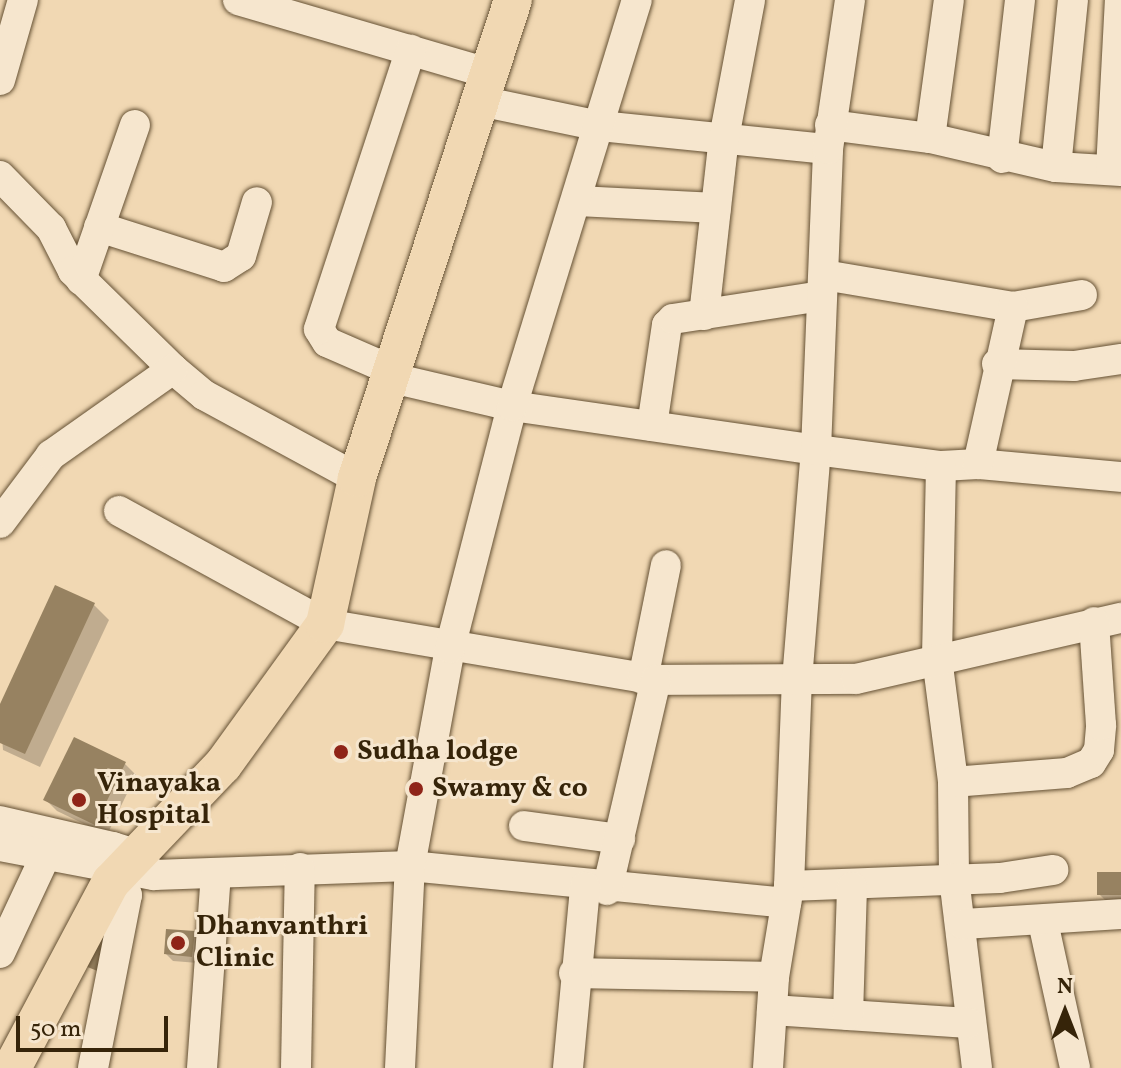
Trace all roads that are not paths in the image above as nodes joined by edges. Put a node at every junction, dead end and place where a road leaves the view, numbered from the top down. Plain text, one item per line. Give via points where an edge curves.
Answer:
1 (238, 0) edge
2 (493, 0) edge
3 (513, 0) edge
4 (637, 0) edge
5 (750, 0) edge
6 (850, 0) edge
7 (949, 0) edge
8 (1020, 0) edge
9 (1073, 0) edge
10 (1120, 0) edge
11 (13, 15) edge
12 (411, 50) junction
13 (0, 80) edge
14 (475, 84) junction
15 (135, 125) dead end
16 (600, 126) junction
17 (829, 137) junction
18 (724, 138) junction
19 (930, 138) junction
20 (1002, 158) junction
21 (1056, 167) junction
22 (1116, 170) edge
23 (0, 176) edge
24 (578, 201) junction
25 (257, 202) dead end
26 (716, 208) junction
27 (99, 227) junction
28 (81, 280) junction
29 (822, 286) junction
30 (1082, 295) dead end
31 (1013, 307) junction
32 (704, 315) junction
33 (1121, 359) edge
34 (997, 364) junction
35 (173, 369) junction
36 (382, 370) junction
37 (512, 406) junction
38 (652, 426) junction
39 (816, 450) junction
40 (978, 464) junction
41 (941, 466) junction
42 (349, 475) junction
43 (1121, 477) edge
44 (119, 511) dead end
45 (1, 518) edge
46 (666, 565) dead end
47 (316, 620) junction
48 (1108, 620) edge
49 (450, 648) junction
50 (937, 658) junction
51 (649, 679) junction
52 (797, 680) junction
53 (953, 782) junction
54 (0, 821) edge
55 (524, 826) dead end
56 (620, 839) junction
57 (0, 846) edge
58 (45, 857) junction
59 (122, 866) junction
60 (410, 866) junction
61 (300, 868) junction
62 (1053, 870) dead end
63 (216, 875) junction
64 (954, 878) junction
65 (852, 887) junction
66 (596, 888) junction
67 (788, 894) junction
68 (1121, 914) edge
69 (1043, 922) junction
70 (963, 924) junction
71 (0, 953) edge
72 (574, 973) junction
73 (774, 977) junction
74 (772, 1010) junction
75 (848, 1015) junction
76 (969, 1023) junction
77 (0, 1053) edge
78 (12, 1068) edge
79 (93, 1068) edge
80 (202, 1068) edge
81 (296, 1068) edge
82 (400, 1068) edge
83 (568, 1068) edge
84 (768, 1068) edge
85 (977, 1068) edge
86 (1075, 1068) edge

1 - 12 street
2 - 14 main road
3 - 14 main road
4 - 16 street
5 - 18 street
6 - 17 street
7 - 19 street
8 - 20 street
9 - 21 street
10 - 22 street
11 - 13 street
12 - 14 street
12 - 36 street via 319,329 327,342
14 - 16 street
14 - 36 main road
15 - 27 street
16 - 18 street
16 - 24 street
17 - 18 street
17 - 19 street
17 - 29 street
18 - 26 street
19 - 20 street
20 - 21 street
21 - 22 street
23 - 28 street via 51,228
24 - 26 street
24 - 37 street
25 - 27 street via 241,256 224,267
26 - 32 street
27 - 28 street
28 - 35 street
29 - 31 street
29 - 32 street
29 - 39 street
30 - 31 street
31 - 34 street
32 - 38 street via 667,325
33 - 34 street via 1074,366
34 - 40 street
35 - 42 street via 204,395
35 - 45 street via 51,455
36 - 37 street
36 - 42 main road
37 - 38 street
37 - 49 street
38 - 39 street
39 - 41 street
39 - 52 street
40 - 41 street
40 - 43 street
41 - 50 street
42 - 47 main road
44 - 47 street
46 - 51 street
47 - 49 street
47 - 59 main road via 269,671
48 - 50 street
48 - 53 street via 1099,750 1091,763 1067,773
49 - 51 street
49 - 60 street
50 - 52 street via 856,679
50 - 53 street
51 - 52 street
51 - 56 street
52 - 67 street
53 - 64 street
54 - 59 street
55 - 56 street
56 - 66 street
57 - 58 street
58 - 59 street
58 - 71 street
59 - 63 street
59 - 77 main road
59 - 78 main road
59 - 79 street via 127,895
60 - 61 street
60 - 66 street
60 - 82 street
61 - 63 street
61 - 81 street
62 - 64 street
63 - 80 street
64 - 65 street
64 - 70 street
65 - 67 street
65 - 75 street
66 - 67 street
66 - 72 street
67 - 73 street
68 - 69 street
69 - 70 street
69 - 86 street
70 - 76 street
72 - 73 street
72 - 83 street
73 - 74 street
74 - 75 street
74 - 84 street
75 - 76 street
76 - 85 street

